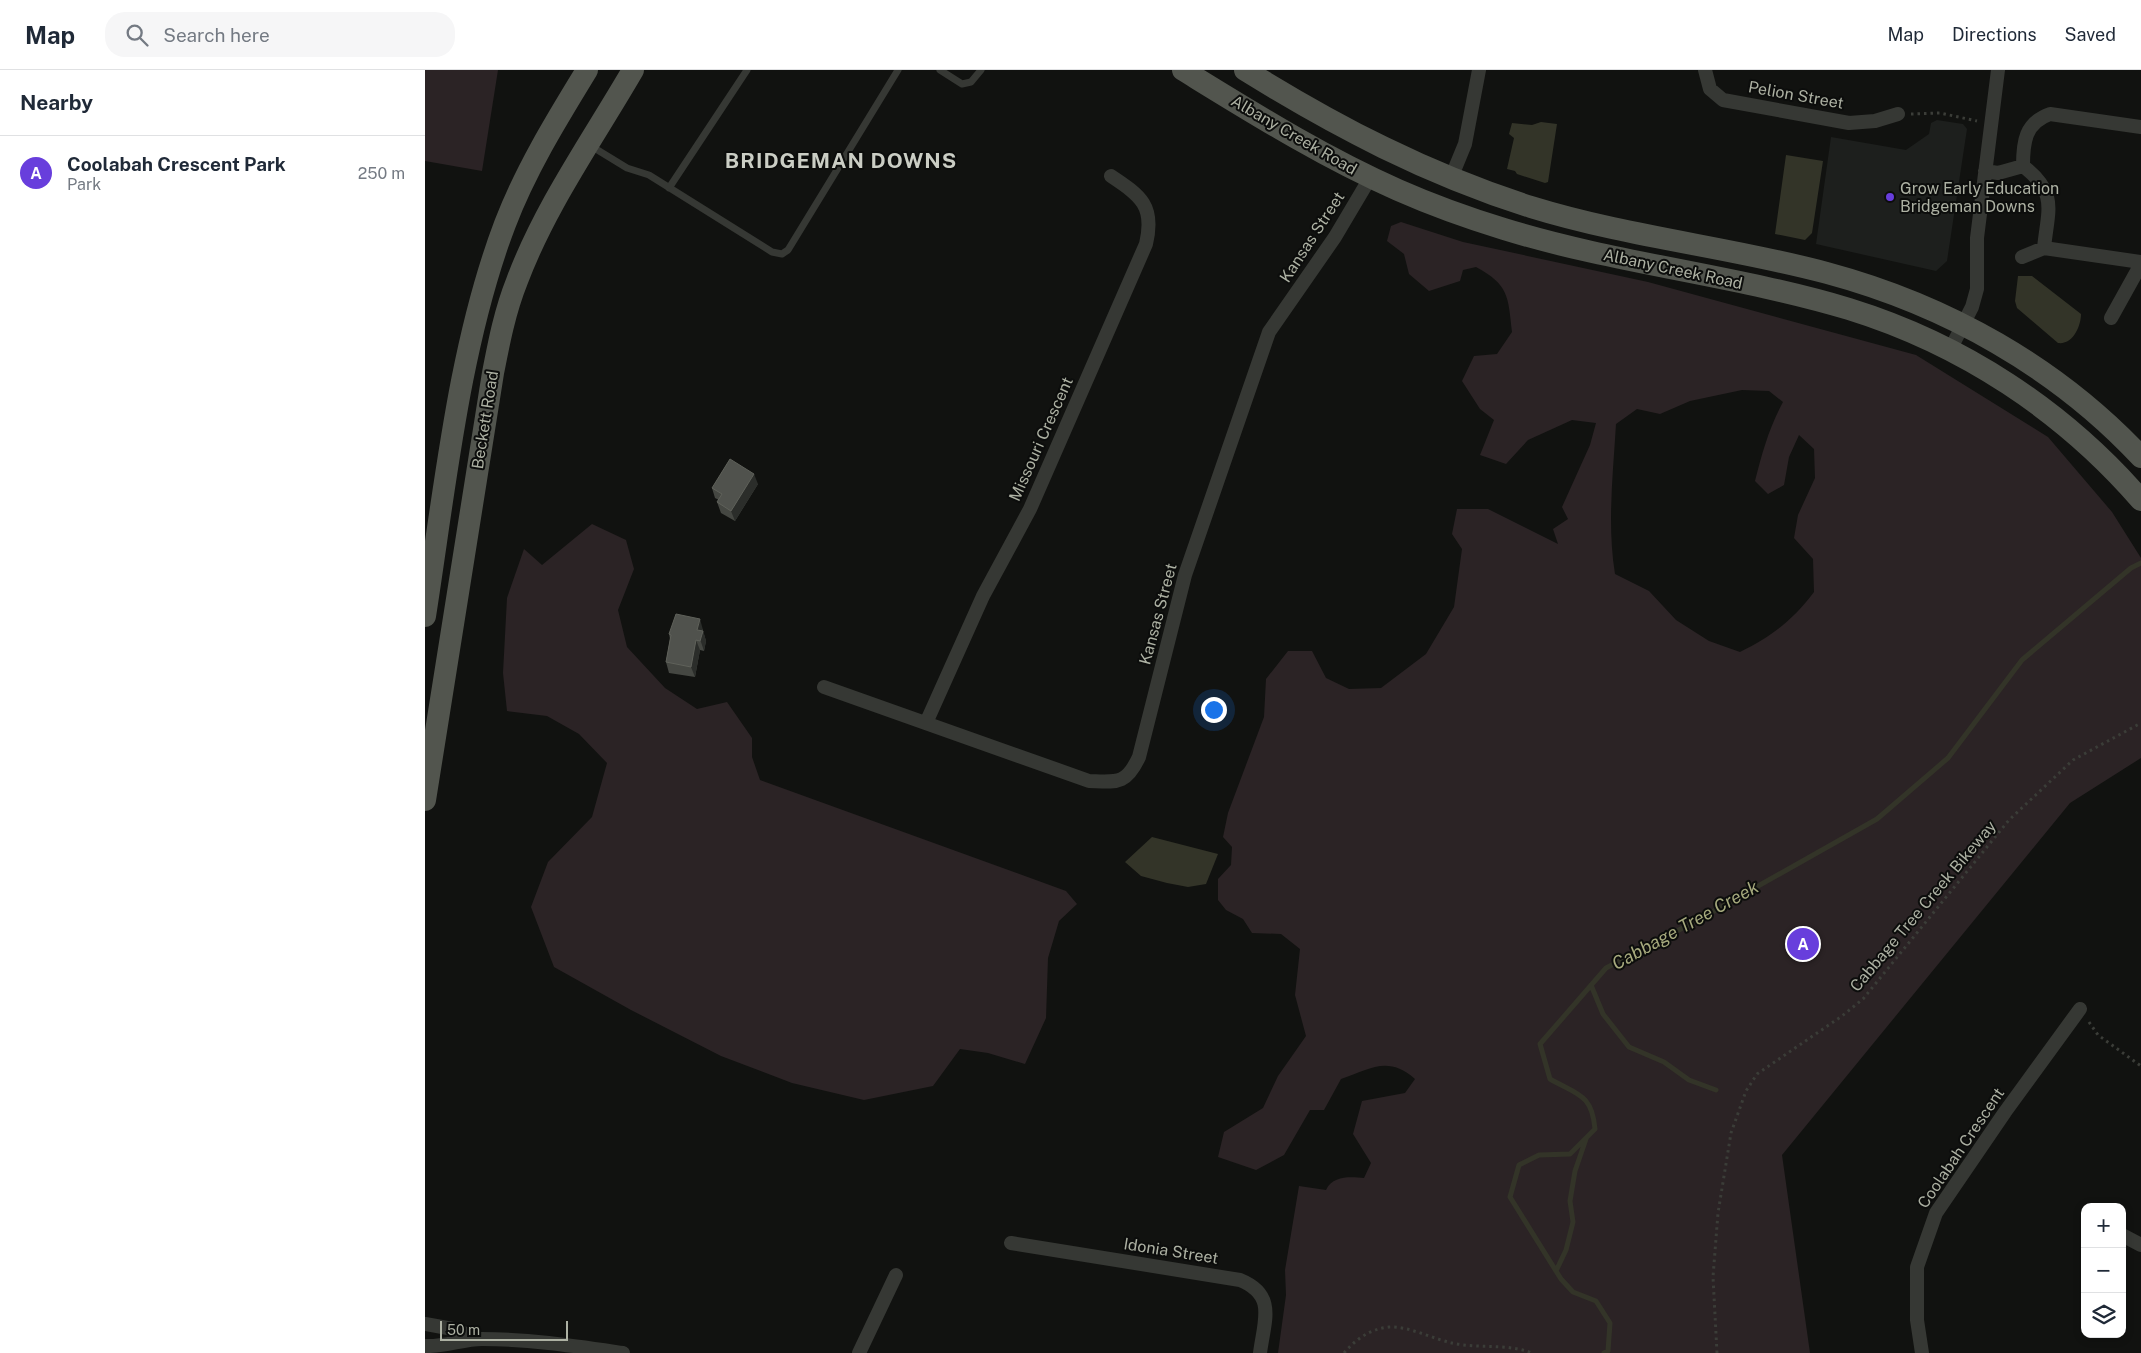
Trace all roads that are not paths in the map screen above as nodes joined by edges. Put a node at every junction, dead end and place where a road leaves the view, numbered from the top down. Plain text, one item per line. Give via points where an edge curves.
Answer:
1 (587, 70) edge
2 (633, 70) edge
3 (747, 70) edge
4 (898, 70) edge
5 (940, 70) edge
6 (981, 70) edge
7 (1183, 70) edge
8 (1245, 70) edge
9 (1479, 70) edge
10 (1705, 70) edge
11 (1998, 70) edge
12 (1898, 114) road end
13 (2141, 127) edge
14 (589, 144) junction
15 (2023, 166) junction
16 (1985, 171) junction
17 (1111, 176) dead end
18 (1370, 178) junction
19 (1451, 178) junction
20 (669, 188) junction
21 (2044, 248) junction
22 (2022, 257) dead end
23 (2141, 263) edge
24 (2111, 318) dead end
25 (1963, 324) junction
26 (1950, 350) junction
27 (2141, 457) edge
28 (2141, 500) edge
29 (425, 616) edge
30 (824, 687) dead end
31 (925, 723) junction
32 (425, 800) edge
33 (2080, 1009) road end
34 (2126, 1238) edge
35 (1011, 1243) dead end
36 (2141, 1245) edge
37 (897, 1275) dead end
38 (425, 1324) edge
39 (479, 1339) junction
40 (425, 1346) edge
41 (623, 1353) edge
42 (859, 1353) edge
43 (1260, 1353) edge
44 (1922, 1353) edge

1 - 29 main road, Beckett Road via 520,191 486,281 463,381
2 - 14 main road, Beckett Road
3 - 20 lane
4 - 20 lane via 785,253 773,252
5 - 6 lane via 962,84 971,82
7 - 18 main road, Albany Creek Road
8 - 19 main road, Albany Creek Road via 1353,134
9 - 19 street via 1465,144
10 - 12 street, Pelion Street via 1710,89 1723,100 1849,123 1875,121
11 - 16 street
13 - 15 street via 2050,114 2041,117 2027,130
14 - 20 lane
14 - 32 main road, Beckett Road via 544,219 516,281 507,312 493,373
15 - 16 street via 1998,173
15 - 21 street via 2037,177 2048,195
16 - 25 street via 1977,238 1977,289
17 - 31 street, Missouri Crescent via 1142,199 1150,227 1146,244 1030,509 983,596
18 - 26 main road, Albany Creek Road via 1506,230 1846,308
18 - 31 street, Kansas Street via 1335,237 1269,332 1185,575 1139,757 1131,773 1116,782 1089,781
19 - 25 main road, Albany Creek Road via 1569,217 1854,281 1916,302
21 - 22 street
21 - 23 street
23 - 24 street
25 - 26 street
25 - 27 main road, Albany Creek Road via 2042,371 2090,409
26 - 28 main road, Albany Creek Road via 2006,382 2054,416 2107,462
30 - 31 street, Kansas Street
33 - 44 street, Coolabah Crescent via 1936,1213 1917,1267 1917,1320
34 - 36 street
35 - 43 street, Idonia Street via 1240,1280 1253,1285 1263,1295 1266,1311
37 - 42 street
38 - 39 street via 453,1329
39 - 40 street via 448,1346
39 - 41 street via 538,1340

